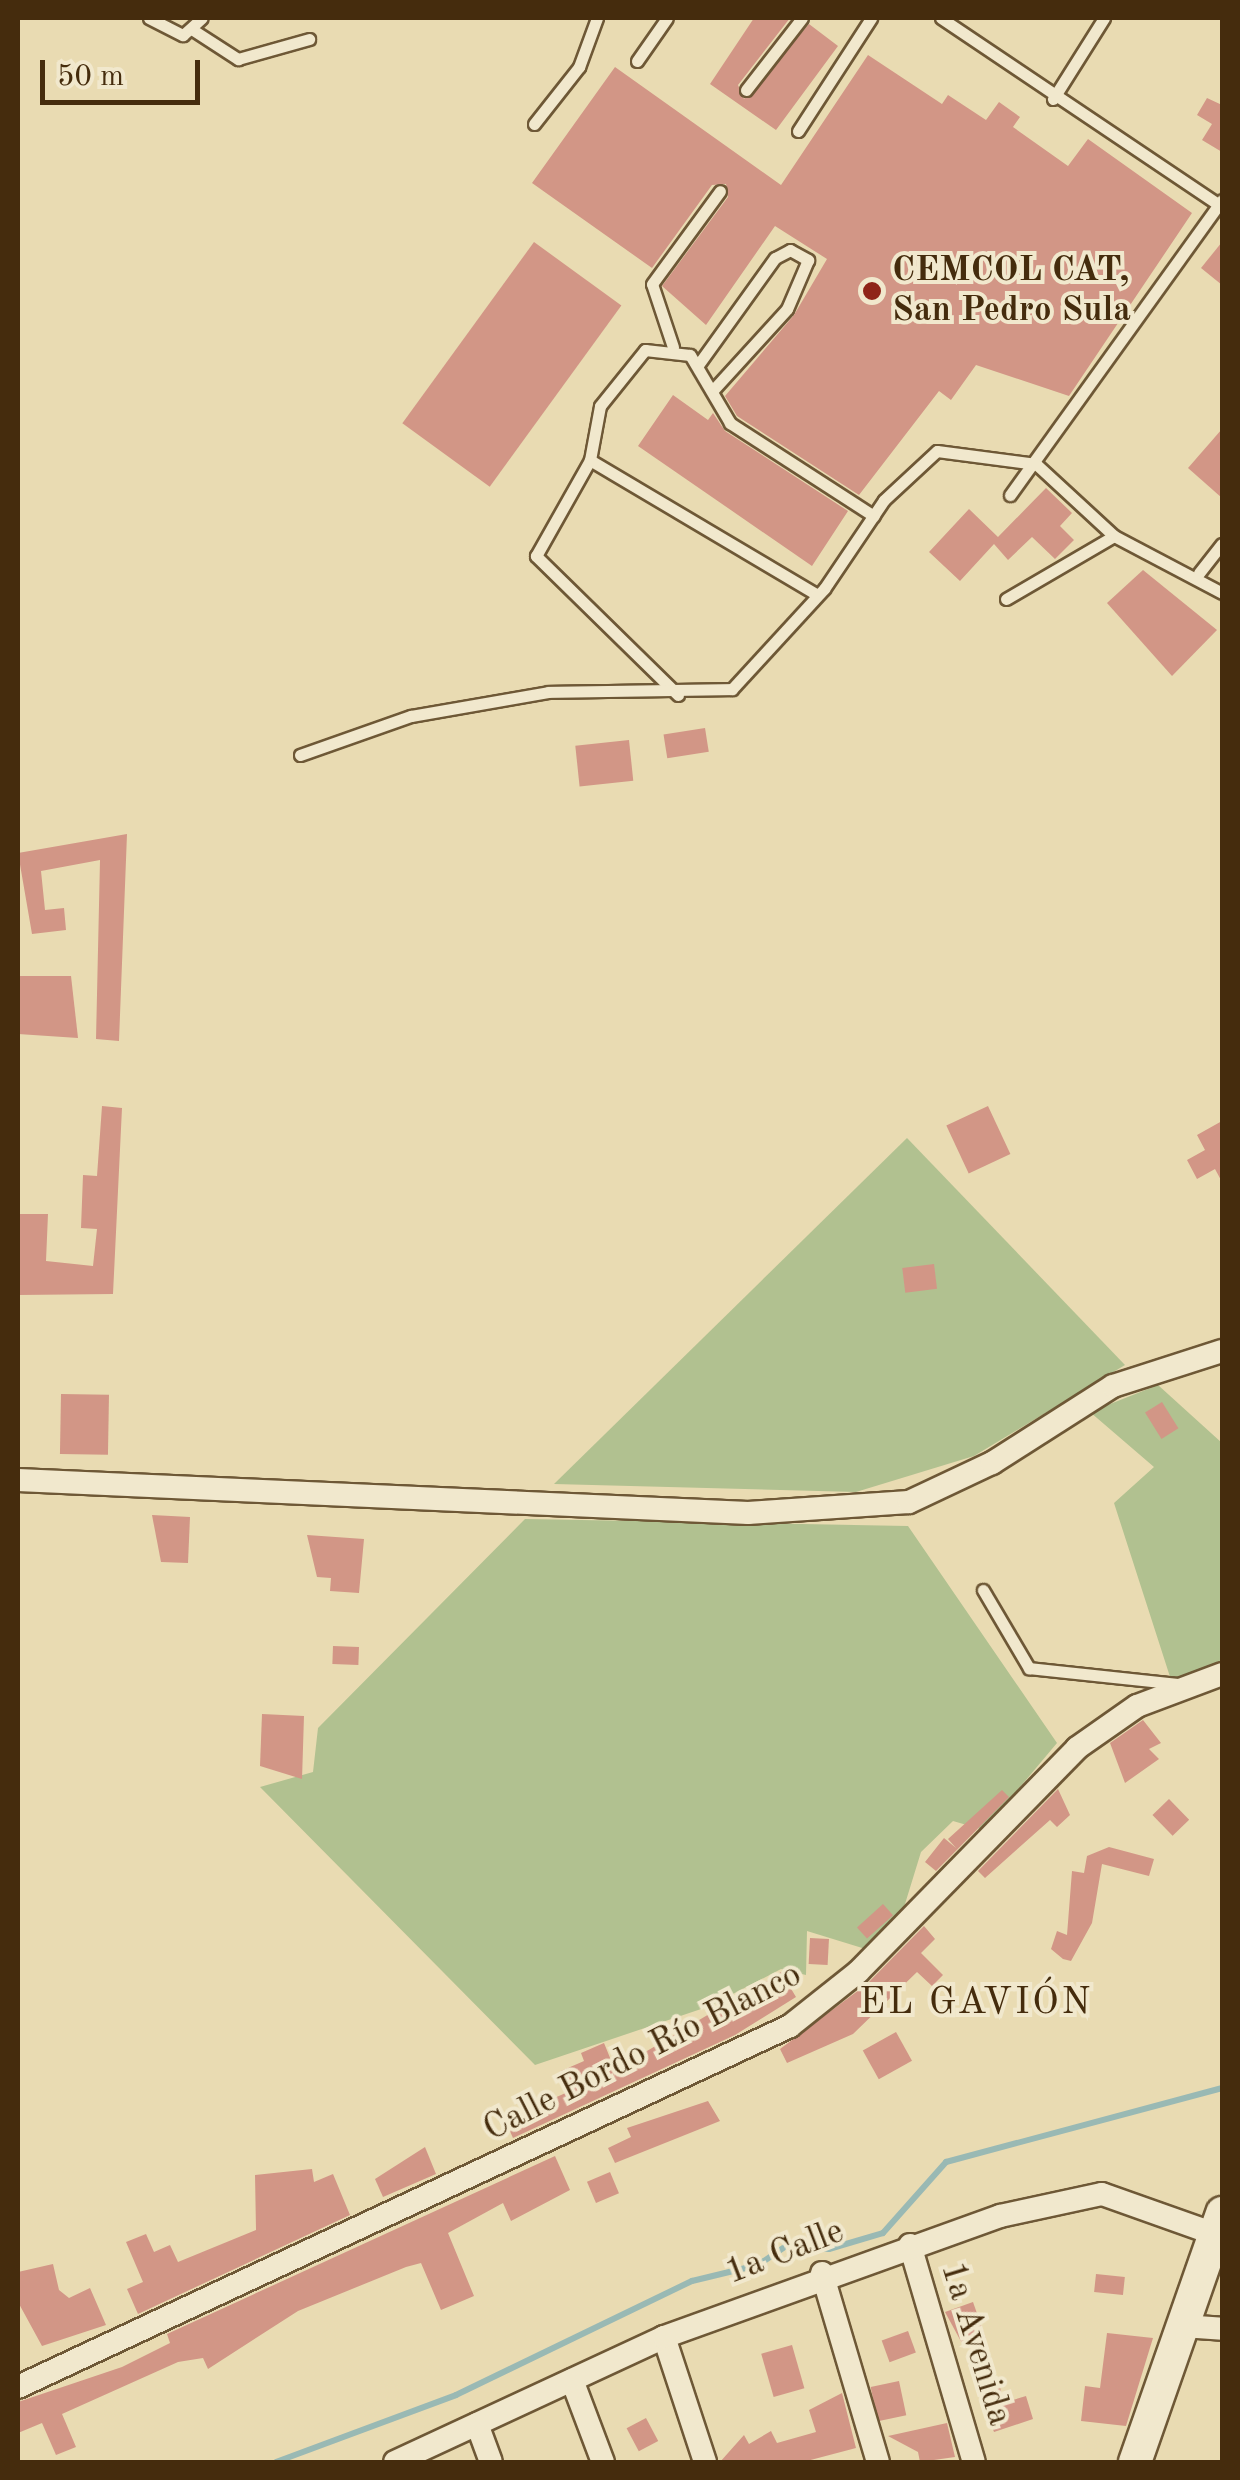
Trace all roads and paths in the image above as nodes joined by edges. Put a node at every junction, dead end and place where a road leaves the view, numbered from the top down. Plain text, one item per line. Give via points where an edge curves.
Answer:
1 (148, 18) edge
2 (202, 18) edge
3 (597, 18) edge
4 (667, 18) edge
5 (802, 18) edge
6 (870, 18) edge
7 (941, 18) edge
8 (1104, 18) edge
9 (194, 30) junction
10 (309, 38) dead end
11 (637, 62) dead end
12 (746, 90) dead end
13 (1053, 99) junction
14 (534, 124) dead end
15 (798, 130) dead end
16 (720, 191) dead end
17 (1221, 204) edge
18 (674, 346) junction
19 (698, 365) junction
20 (712, 391) junction
21 (590, 460) junction
22 (1036, 464) junction
23 (1010, 496) dead end
24 (874, 516) junction
25 (1114, 536) junction
26 (1222, 544) edge
27 (1199, 574) junction
28 (1222, 593) edge
29 (816, 595) junction
30 (1006, 599) dead end
31 (678, 695) junction
32 (300, 754) dead end
33 (1222, 1351) edge
34 (18, 1480) edge
35 (983, 1590) dead end
36 (1222, 1674) edge
37 (1193, 1685) junction
38 (1219, 2224) edge
39 (910, 2246) junction
40 (822, 2273) junction
41 (1182, 2326) junction
42 (1222, 2328) edge
43 (664, 2338) junction
44 (572, 2380) junction
45 (18, 2387) edge
46 (477, 2424) junction
47 (395, 2462) edge
48 (491, 2462) edge
49 (603, 2462) edge
50 (705, 2462) edge
51 (878, 2462) edge
52 (974, 2462) edge
53 (1135, 2462) edge

1 - 9 lane via 183,35
2 - 9 lane
3 - 14 lane via 579,67
4 - 11 lane
5 - 12 lane
6 - 15 lane
7 - 13 lane
8 - 13 lane
9 - 10 lane via 238,59
13 - 17 lane
16 - 18 lane via 652,284
17 - 22 lane
18 - 19 lane
18 - 21 lane via 645,350 624,370 600,406
19 - 20 lane
19 - 20 lane via 775,258 790,250 808,260 787,309
20 - 24 lane via 730,423
21 - 29 lane
21 - 31 lane via 536,556
22 - 23 lane
22 - 24 lane via 937,451
22 - 25 lane
24 - 29 lane
25 - 27 lane
25 - 30 lane
26 - 27 lane
27 - 28 lane
29 - 31 lane via 751,676 732,689
31 - 32 lane via 548,692 411,716
33 - 34 street via 1113,1386 992,1464 908,1502 748,1512
35 - 37 lane via 1029,1668
36 - 37 street, Calle Bordo Río Blanco
37 - 45 street, Calle Bordo Río Blanco via 1137,1706 1077,1748 858,1972 790,2026
38 - 39 street, 1a Calle via 1102,2194
38 - 41 main road
39 - 40 street, 1a Calle
39 - 52 street, 1a Avenida
40 - 43 street, 1a Calle
40 - 51 street
41 - 42 street
41 - 53 main road
43 - 44 street, 1a Calle
43 - 50 street
44 - 46 street, 1a Calle
44 - 49 street
46 - 47 street, 1a Calle
46 - 48 street

